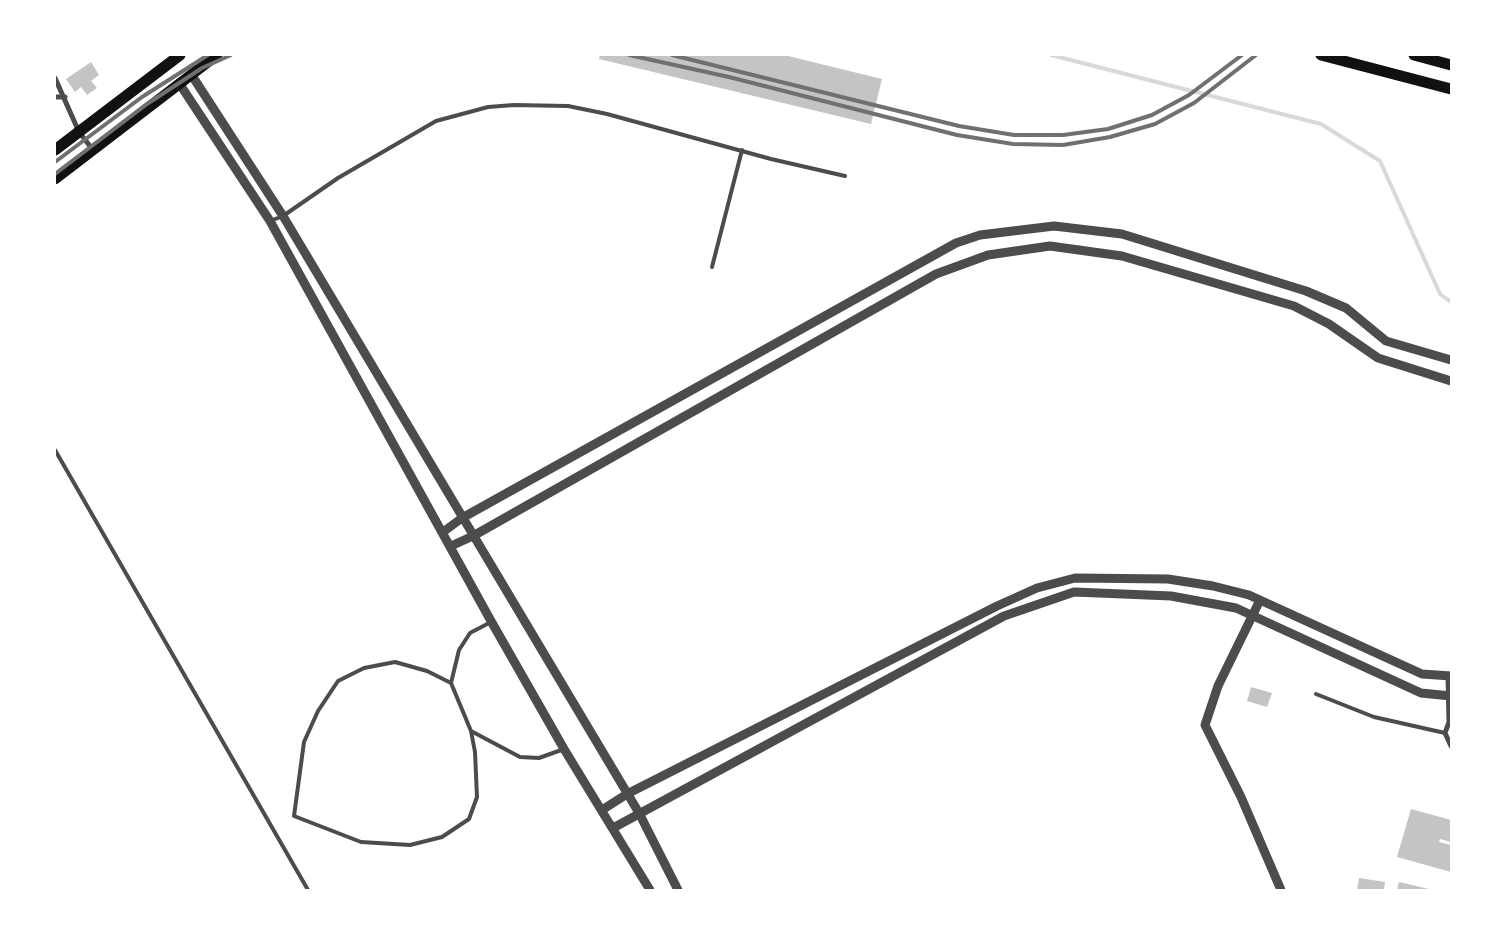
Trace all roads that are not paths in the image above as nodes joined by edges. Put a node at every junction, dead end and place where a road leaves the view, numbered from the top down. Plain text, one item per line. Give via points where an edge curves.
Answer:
1 (180, 55) edge
2 (216, 55) edge
3 (1321, 55) edge
4 (1414, 55) edge
5 (1451, 65) edge
6 (190, 74) junction
7 (55, 78) edge
8 (179, 83) junction
9 (1451, 89) edge
10 (55, 97) edge
11 (65, 97) junction
12 (79, 132) junction
13 (55, 150) edge
14 (93, 150) junction
15 (742, 150) junction
16 (845, 176) dead end
17 (55, 179) edge
18 (283, 216) junction
19 (270, 221) junction
20 (712, 267) dead end
21 (1451, 360) edge
22 (1451, 381) edge
23 (55, 450) edge
24 (462, 518) junction
25 (443, 532) junction
26 (473, 536) junction
27 (451, 546) junction
28 (1260, 600) junction
29 (1251, 615) junction
30 (491, 621) junction
31 (1449, 675) edge
32 (451, 683) junction
33 (1316, 694) dead end
34 (1449, 696) edge
35 (471, 731) junction
36 (1445, 733) junction
37 (1451, 746) edge
38 (564, 749) junction
39 (627, 794) junction
40 (602, 810) junction
41 (639, 813) junction
42 (613, 828) junction
43 (308, 890) edge
44 (650, 890) edge
45 (678, 890) edge
46 (1281, 890) edge

1 - 12 main road
2 - 6 main road
3 - 9 main road
4 - 5 main road
6 - 8 main road
6 - 18 street
7 - 11 street
8 - 14 main road
8 - 19 street
10 - 11 street
11 - 12 street
12 - 13 main road
12 - 14 street
14 - 17 main road
15 - 16 lane
15 - 18 lane via 568,106 488,107 436,121 338,178
15 - 20 lane
18 - 19 lane
18 - 24 street
19 - 25 street
21 - 24 street via 1386,341 1346,308 1306,291 1122,234 1054,226 980,235 956,243
22 - 26 street via 1378,358 1329,324 1294,306 1122,256 1050,246 988,255 936,274
23 - 43 lane
24 - 25 street
24 - 26 street
25 - 27 street
26 - 27 street
26 - 39 street
27 - 30 street
28 - 29 street
28 - 31 street via 1422,674
28 - 39 street via 1213,586 1168,580 1075,578 1037,588
29 - 34 street via 1421,693
29 - 41 street via 1236,608 1171,596 1074,592 1042,602 1004,616 953,642
29 - 46 street via 1218,686 1205,725 1241,796
30 - 32 lane via 470,633 459,650
30 - 38 street
31 - 34 street
32 - 35 lane
32 - 35 lane via 427,671 395,662 364,668 338,681 318,711 304,742 294,816 361,842 410,845 442,837 469,819 477,797
33 - 36 lane via 1374,717
34 - 36 street via 1449,722
35 - 38 lane via 520,757 539,758
36 - 37 street
38 - 40 street
39 - 40 street
39 - 41 street
40 - 42 street
41 - 42 street
41 - 45 street
42 - 44 street

